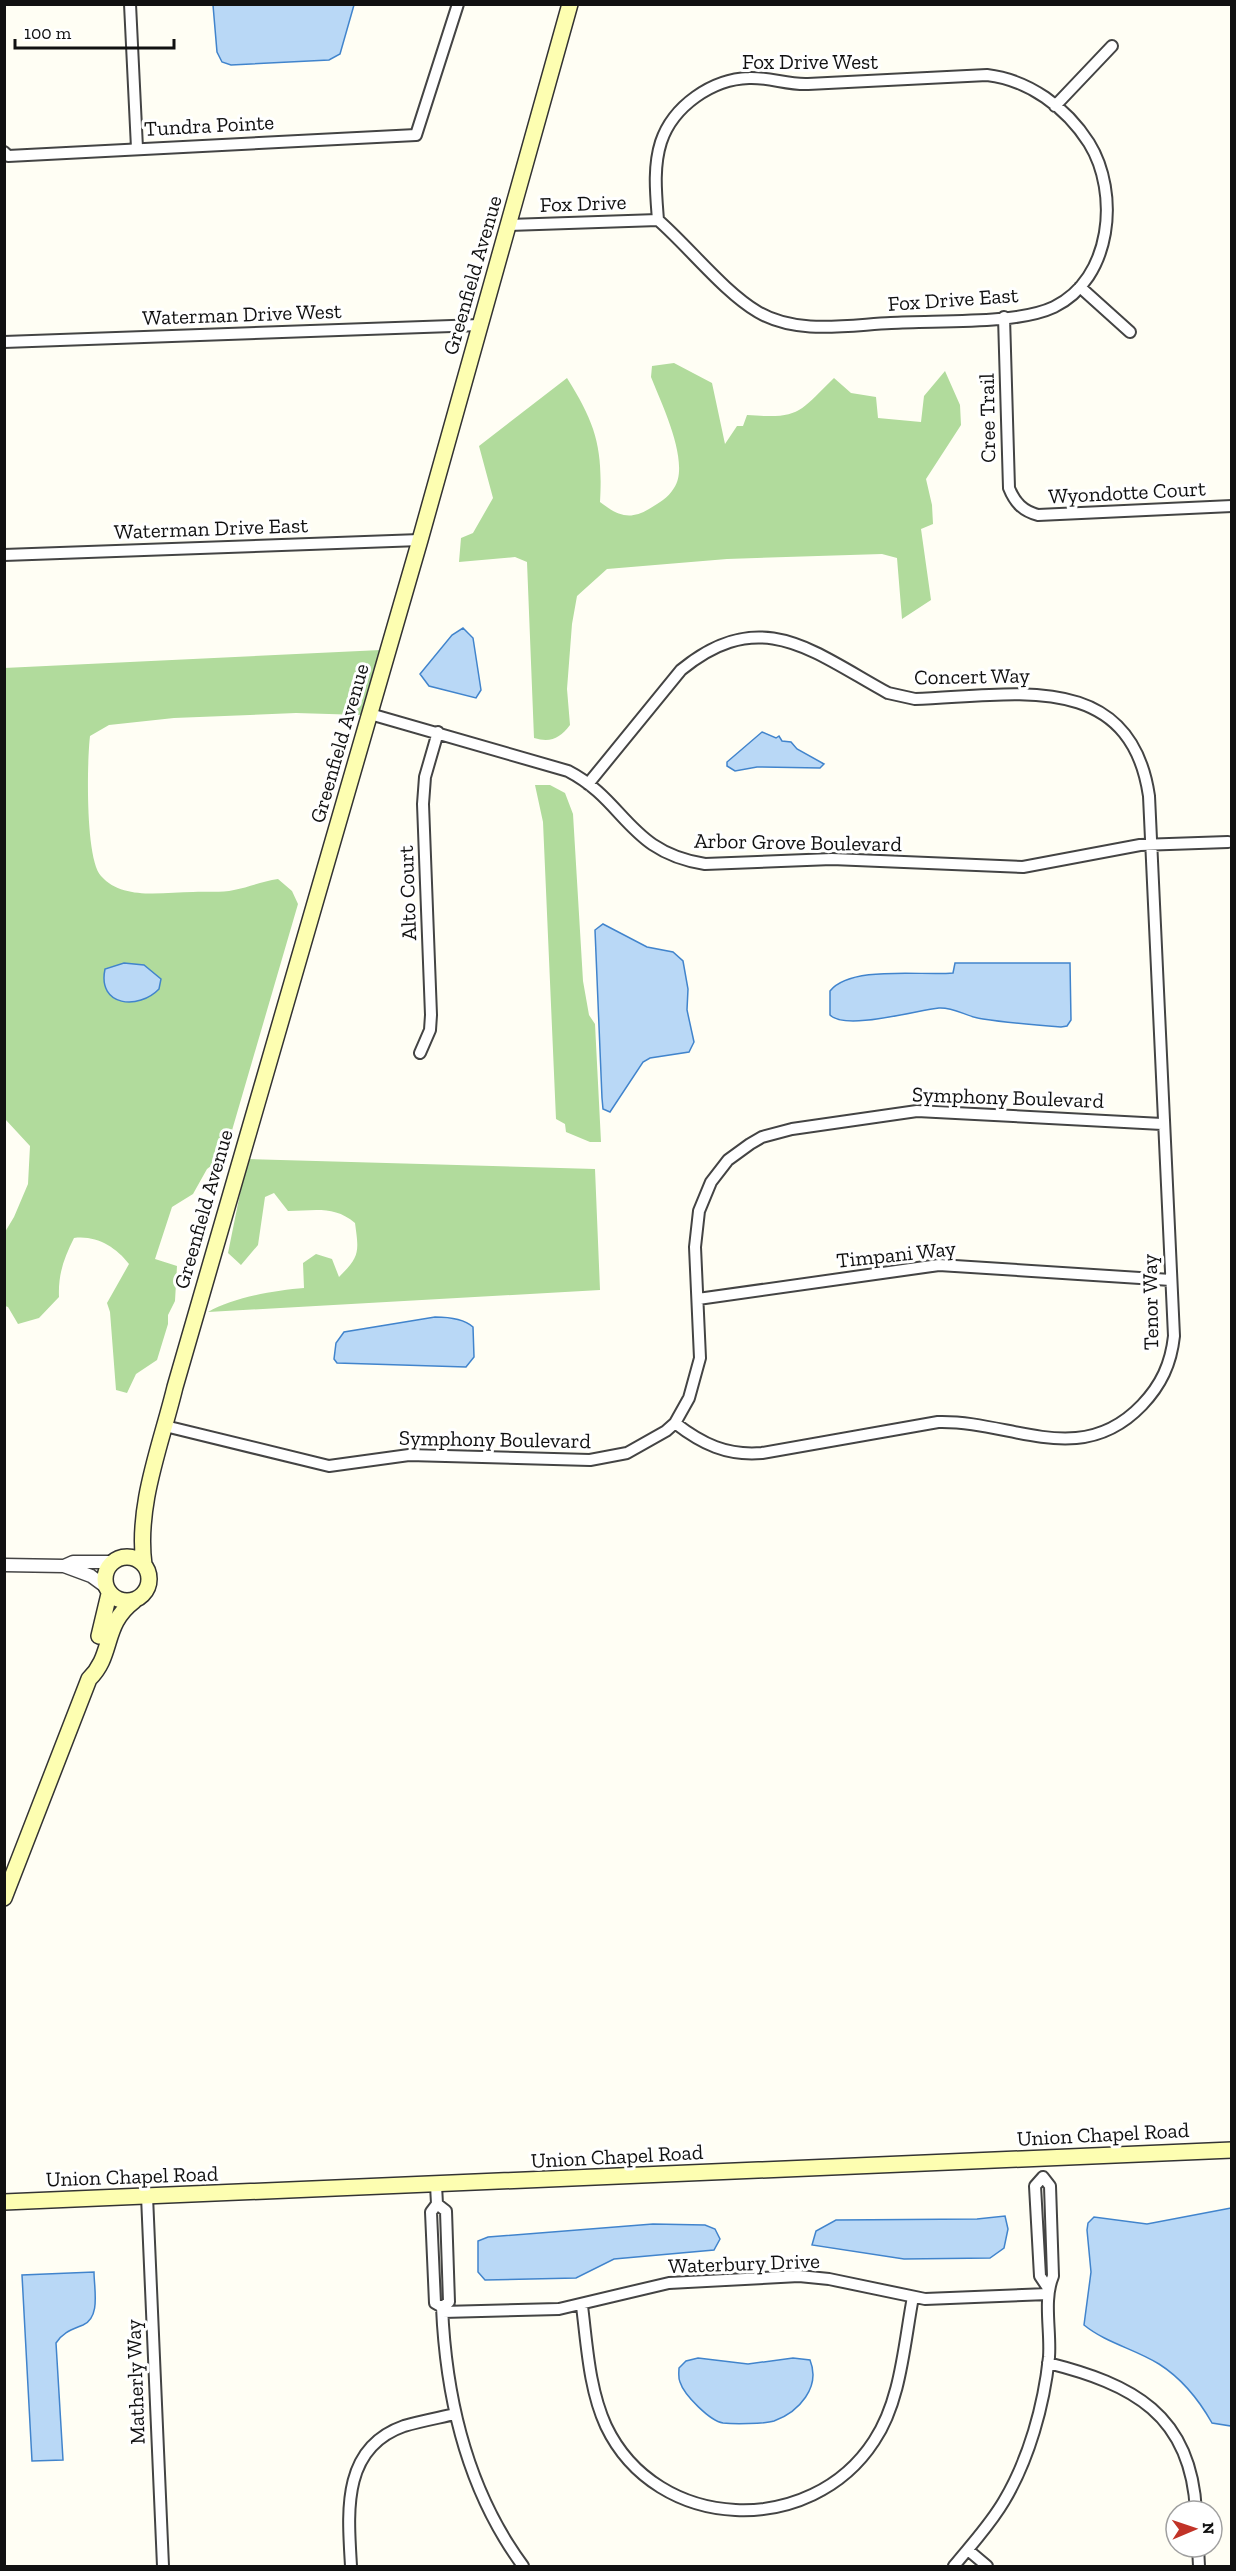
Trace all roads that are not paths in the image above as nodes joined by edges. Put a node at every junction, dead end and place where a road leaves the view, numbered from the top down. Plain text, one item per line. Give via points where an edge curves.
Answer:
1 (130, 4) edge
2 (458, 4) edge
3 (570, 4) edge
4 (1112, 46) dead end
5 (1055, 106) junction
6 (137, 148) junction
7 (4, 152) edge
8 (658, 220) junction
9 (509, 225) junction
10 (1080, 287) junction
11 (1004, 317) junction
12 (480, 325) junction
13 (1130, 332) dead end
14 (4, 342) edge
15 (1232, 506) edge
16 (1026, 512) joint
17 (420, 540) junction
18 (4, 555) edge
19 (370, 714) junction
20 (438, 732) junction
21 (588, 784) junction
22 (1228, 842) dead end
23 (1151, 844) junction
24 (420, 1053) dead end
25 (1162, 1124) junction
26 (1171, 1280) junction
27 (698, 1299) junction
28 (675, 1423) junction
29 (165, 1426) junction
30 (147, 1492) junction
31 (115, 1560) junction
32 (4, 1565) edge
33 (144, 1565) junction
34 (64, 1566) junction
35 (108, 1590) junction
36 (134, 1601) junction
37 (89, 1679) junction
38 (4, 1898) edge
39 (1232, 2150) edge
40 (1042, 2158) junction
41 (436, 2185) junction
42 (147, 2196) junction
43 (4, 2202) edge
44 (1048, 2291) junction
45 (913, 2297) junction
46 (582, 2306) junction
47 (442, 2309) junction
48 (1048, 2363) junction
49 (455, 2414) junction
50 (1195, 2499) edge
51 (968, 2550) junction
52 (163, 2566) edge
53 (351, 2566) edge
54 (523, 2566) edge
55 (954, 2566) edge
56 (987, 2566) edge

1 - 6 street
2 - 6 street, Tundra Pointe via 416,135
3 - 9 main road, Greenfield Avenue
4 - 5 street
5 - 8 street, Fox Drive West via 1028,86 987,75 800,84 749,78 724,83 689,102 668,127 657,162
5 - 10 street, Fox Drive East via 1089,143 1103,181 1104,241 1093,271
6 - 7 street, Tundra Pointe via 8,156
8 - 9 street, Fox Drive
8 - 11 street, Fox Drive East via 740,300 759,313 788,324 840,326
9 - 12 main road, Greenfield Avenue
10 - 11 street, Fox Drive East via 1054,307
10 - 13 street
11 - 16 street, Cree Trail via 1009,488
12 - 14 street, Waterman Drive West
12 - 17 main road, Greenfield Avenue
15 - 16 street, Wyondotte Court via 1038,515
17 - 18 street, Waterman Drive East
17 - 19 main road, Greenfield Avenue
19 - 20 street, Arbor Grove Boulevard
19 - 29 main road, Greenfield Avenue
20 - 21 street, Arbor Grove Boulevard via 554,765
20 - 24 street, Alto Court via 424,789 431,1015 430,1030
21 - 23 street, Arbor Grove Boulevard via 652,846 669,855 705,864 832,859 1023,867
21 - 23 street, Concert Way via 681,670 696,657 732,641 769,637 804,645 900,697 1044,695 1090,706 1116,725 1139,758 1149,796
22 - 23 street, Arbor Grove Boulevard
23 - 25 street, Tenor Way
25 - 26 street, Tenor Way
25 - 27 street, Symphony Boulevard via 928,1110 762,1137 728,1160 704,1196 696,1237
26 - 27 street, Timpani Way via 939,1265
26 - 28 street, Tenor Way via 1174,1336 1170,1365 1150,1397 1102,1433 1057,1439 938,1422 742,1454 701,1442
27 - 28 street, Symphony Boulevard via 698,1372
28 - 29 street, Symphony Boulevard via 638,1449 602,1460 409,1455 329,1466
29 - 30 main road, Greenfield Avenue
30 - 31 main road, Greenfield Avenue via 138,1505 132,1538
30 - 33 main road, Greenfield Avenue via 141,1540
31 - 33 main road via 133,1557
31 - 34 street
31 - 35 main road via 104,1575
32 - 34 street
33 - 36 main road via 148,1586
34 - 35 street via 91,1576
35 - 36 main road via 118,1600
35 - 37 main road via 88,1668
36 - 37 main road via 113,1622 99,1670
37 - 38 main road
39 - 40 main road, Union Chapel Road
40 - 41 main road, Union Chapel Road
40 - 44 street via 1043,2176 1050,2186 1053,2276
41 - 42 main road, Union Chapel Road
41 - 47 street via 437,2204 431,2212 434,2291 435,2302
42 - 43 main road, Union Chapel Road
42 - 52 street, Matherly Way
44 - 45 street, Waterbury Drive
44 - 48 street
45 - 46 street, Waterbury Drive via 799,2276 669,2283
45 - 46 street via 893,2400 885,2423 869,2448 841,2478 816,2494 793,2504 744,2512 684,2499 659,2485 626,2455 606,2427 599,2409
46 - 47 street, Waterbury Drive
47 - 49 street via 444,2357
48 - 50 street via 1094,2374 1133,2392 1152,2408 1186,2459
48 - 51 street via 1031,2436 1016,2477
49 - 53 street via 404,2426 388,2434 357,2469 349,2497
49 - 54 street via 477,2485
51 - 55 street
51 - 56 street

